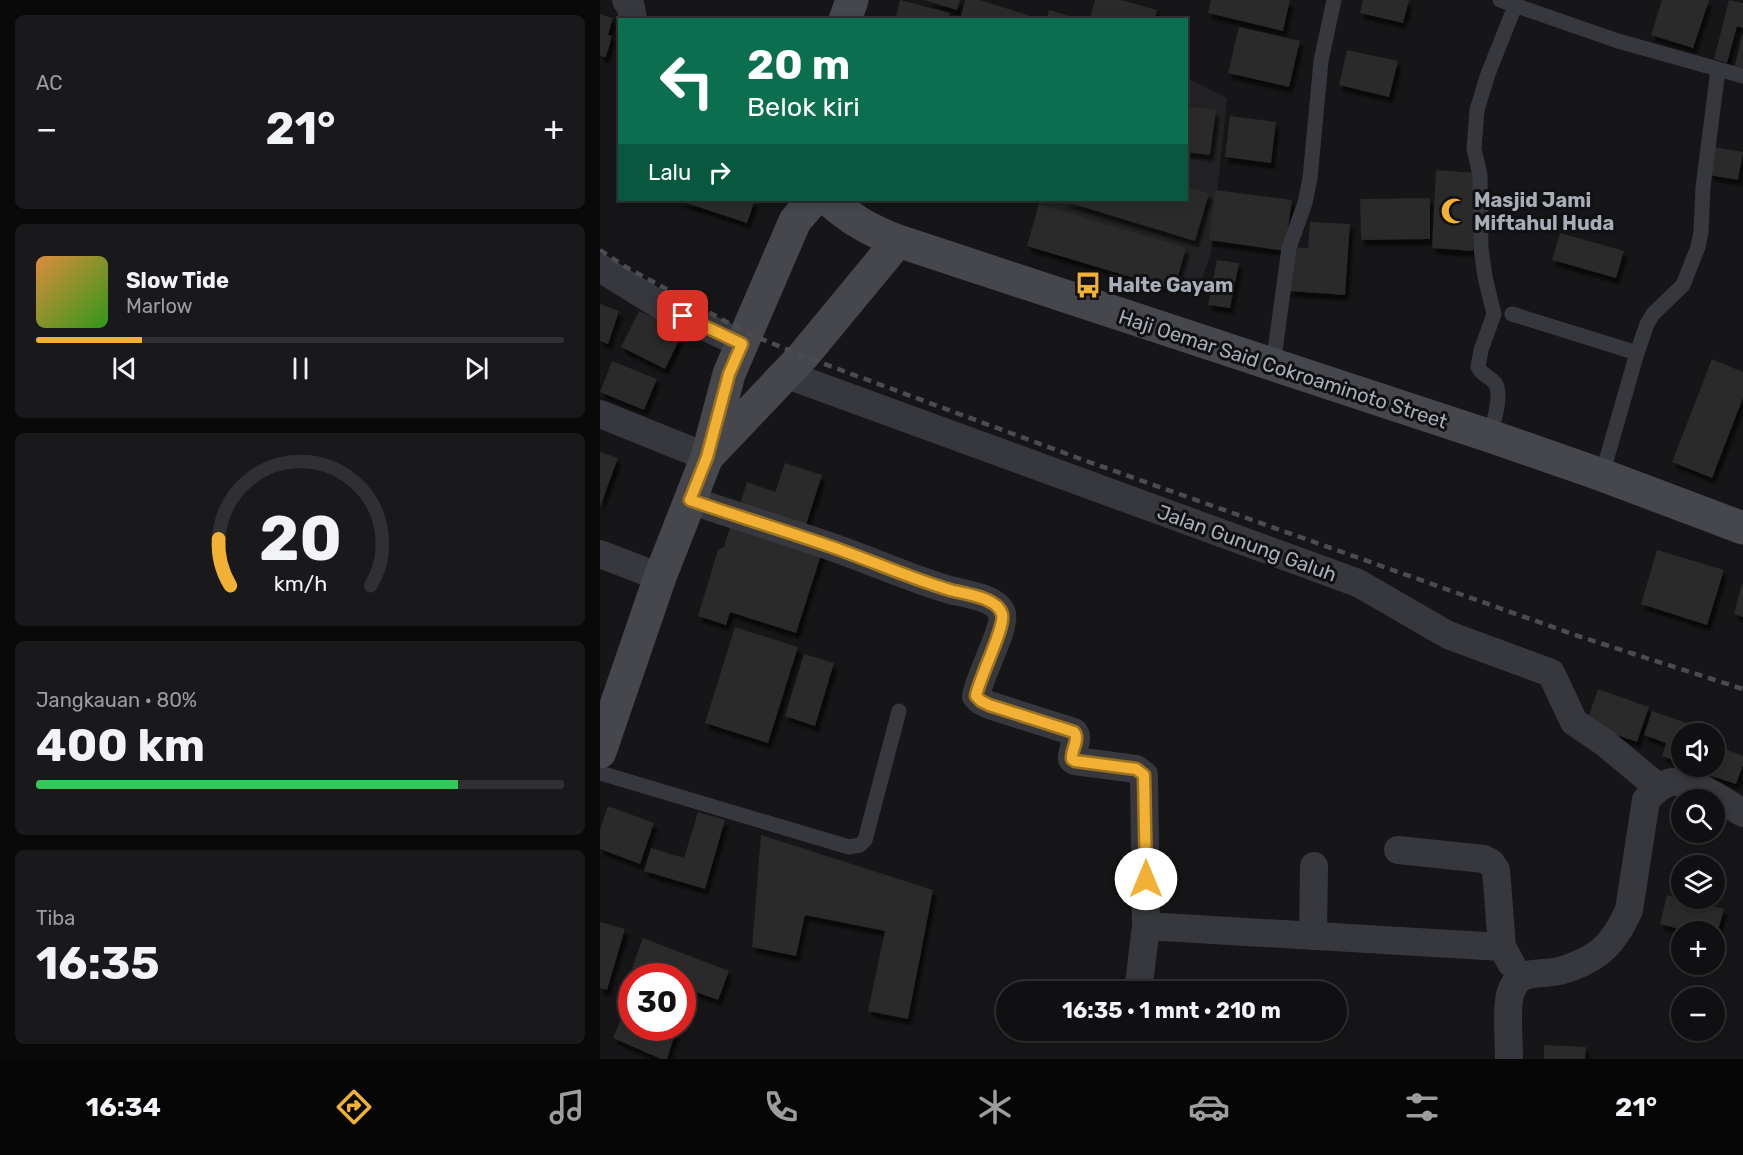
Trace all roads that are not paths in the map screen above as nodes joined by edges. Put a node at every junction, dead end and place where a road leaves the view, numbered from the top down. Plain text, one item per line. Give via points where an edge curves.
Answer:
1 (626, 0) edge
2 (852, 0) edge
3 (1334, 0) edge
4 (1500, 0) edge
5 (1515, 6) junction
6 (633, 18) edge
7 (846, 18) edge
8 (1718, 70) junction
9 (1743, 76) edge
10 (812, 201) edge
11 (830, 201) edge
12 (898, 241) junction
13 (600, 268) edge
14 (1512, 314) dead end
15 (742, 344) junction
16 (1637, 353) junction
17 (1272, 366) junction
18 (785, 374) junction
19 (600, 414) edge
20 (1490, 436) junction
21 (707, 457) junction
22 (1602, 475) junction
23 (690, 500) junction
24 (1743, 528) edge
25 (600, 554) edge
26 (660, 577) junction
27 (899, 711) dead end
28 (600, 752) edge
29 (600, 773) edge
30 (1658, 788) junction
31 (1743, 813) edge
32 (1398, 850) dead end
33 (1314, 866) dead end
34 (1146, 926) junction
35 (1313, 936) junction
36 (1502, 946) junction
37 (1520, 978) junction
38 (1139, 981) edge
39 (1509, 1059) edge

1 - 6 street
2 - 7 main road
3 - 17 lane via 1321,61 1310,178 1289,248
4 - 5 lane
5 - 8 lane
5 - 20 lane via 1477,110 1474,149 1480,175 1481,248 1494,314 1478,367 1498,386
8 - 9 lane
8 - 16 lane via 1698,247 1683,285 1653,314
10 - 15 main road via 795,221
11 - 12 main road, Haji Oemar Said Cokroaminoto Street via 850,218
12 - 17 main road, Haji Oemar Said Cokroaminoto Street
12 - 18 main road
13 - 15 street via 663,307
14 - 16 lane
15 - 21 main road via 729,374
16 - 22 lane
17 - 20 main road, Haji Oemar Said Cokroaminoto Street
18 - 21 main road
18 - 30 street, Jalan Gunung Galuh via 1358,583 1448,635 1551,673 1574,722
19 - 21 street
20 - 22 main road, Haji Oemar Said Cokroaminoto Street
21 - 23 main road
22 - 24 main road, Haji Oemar Said Cokroaminoto Street
23 - 26 main road
23 - 34 street via 999,607 1003,616 1001,626 976,696 989,705 1074,732 1077,738 1071,755 1075,761 1136,769 1144,775
25 - 26 street
26 - 28 main road
27 - 29 lane via 865,840 860,845 849,847
30 - 31 street via 1670,782 1694,785
30 - 37 street via 1646,801 1629,910 1613,940 1599,953 1565,969
32 - 36 street via 1491,863 1496,870
33 - 35 street
34 - 35 street
34 - 38 street
35 - 36 street
36 - 37 street
37 - 39 street via 1509,996

